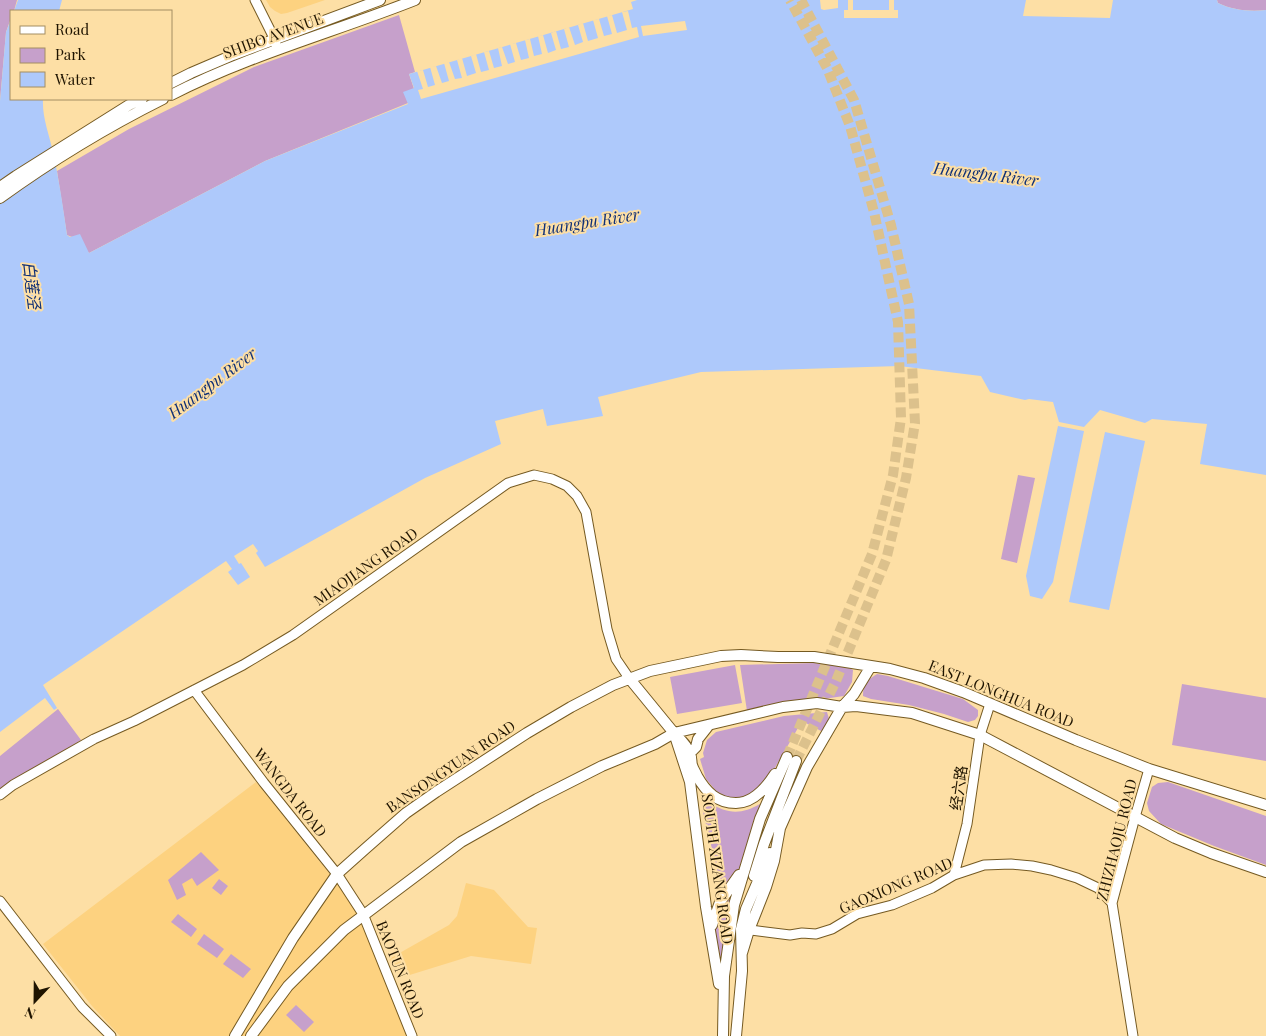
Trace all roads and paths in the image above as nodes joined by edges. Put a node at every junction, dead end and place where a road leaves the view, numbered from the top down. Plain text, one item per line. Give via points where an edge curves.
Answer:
1 (255, 0) edge
2 (380, 0) edge
3 (415, 0) edge
4 (276, 45) junction
5 (172, 82) edge
6 (172, 94) edge
7 (141, 100) edge
8 (160, 100) edge
9 (131, 110) junction
10 (0, 187) edge
11 (0, 198) edge
12 (871, 666) junction
13 (628, 678) junction
14 (194, 690) junction
15 (990, 704) junction
16 (842, 707) junction
17 (709, 725) junction
18 (674, 733) junction
19 (980, 735) junction
20 (690, 753) junction
21 (792, 759) junction
22 (1149, 769) junction
23 (0, 794) edge
24 (1266, 806) edge
25 (1135, 817) junction
26 (780, 828) junction
27 (743, 870) junction
28 (1266, 872) edge
29 (337, 874) junction
30 (954, 875) junction
31 (0, 902) edge
32 (1112, 903) junction
33 (746, 909) junction
34 (363, 914) junction
35 (711, 929) junction
36 (745, 930) junction
37 (723, 1011) junction
38 (112, 1036) edge
39 (235, 1036) edge
40 (251, 1036) edge
41 (412, 1036) edge
42 (723, 1036) edge
43 (736, 1036) edge
44 (1133, 1036) edge

1 - 4 street
2 - 4 main road, SHIBO AVENUE
3 - 4 main road, SHIBO AVENUE
4 - 5 main road, SHIBO AVENUE via 233,55
4 - 6 main road, SHIBO AVENUE
7 - 9 main road
8 - 9 main road
9 - 10 main road
9 - 11 main road
12 - 13 main road, EAST LONGHUA ROAD via 814,657 740,655 700,660
12 - 15 main road, EAST LONGHUA ROAD via 924,678
12 - 16 main road, SOUTH XIZANG ROAD
13 - 14 street, MIAOJIANG ROAD via 616,659 606,628 586,512 567,486 534,475 508,483 292,635
13 - 18 main road, SOUTH XIZANG ROAD
13 - 29 main road, BANSONGYUAN ROAD via 571,706 436,792 406,813
14 - 23 street, MIAOJIANG ROAD via 94,739
14 - 29 street, WANGDA ROAD
15 - 19 street, 经六路
15 - 22 main road, EAST LONGHUA ROAD
16 - 17 main road via 817,703
16 - 19 main road via 912,713
16 - 26 main road, SOUTH XIZANG ROAD via 807,767
17 - 18 main road
17 - 20 main road
18 - 20 main road, SOUTH XIZANG ROAD
18 - 34 main road via 537,798 461,842
18 - 35 main road, SOUTH XIZANG ROAD via 690,782
19 - 25 main road
19 - 30 street, 经六路 via 967,824
20 - 21 main road, SOUTH XIZANG ROAD via 692,766 704,787 712,796 729,803 754,798
21 - 27 main road, SOUTH XIZANG ROAD via 760,818
21 - 33 main road
22 - 24 main road, EAST LONGHUA ROAD
22 - 25 street, ZHIZHAOJU ROAD
25 - 28 main road via 1175,838
25 - 32 street, ZHIZHAOJU ROAD
26 - 33 main road, SOUTH XIZANG ROAD
26 - 36 main road, SOUTH XIZANG ROAD via 766,887
27 - 35 main road via 720,902
27 - 37 main road, SOUTH XIZANG ROAD via 730,925
29 - 34 street, WANGDA ROAD
29 - 39 main road, BANSONGYUAN ROAD via 293,938
30 - 32 street, GAOXIONG ROAD via 984,865 1032,866 1077,878 1098,888
30 - 36 street, GAOXIONG ROAD via 932,888 892,905 857,914 832,929 816,934
31 - 38 street via 82,1007
32 - 44 street, ZHIZHAOJU ROAD
33 - 36 main road, SOUTH XIZANG ROAD
34 - 40 main road via 288,986
34 - 41 street, BAOTUN ROAD
35 - 37 main road, SOUTH XIZANG ROAD
36 - 43 main road, SOUTH XIZANG ROAD
37 - 42 main road, SOUTH XIZANG ROAD

